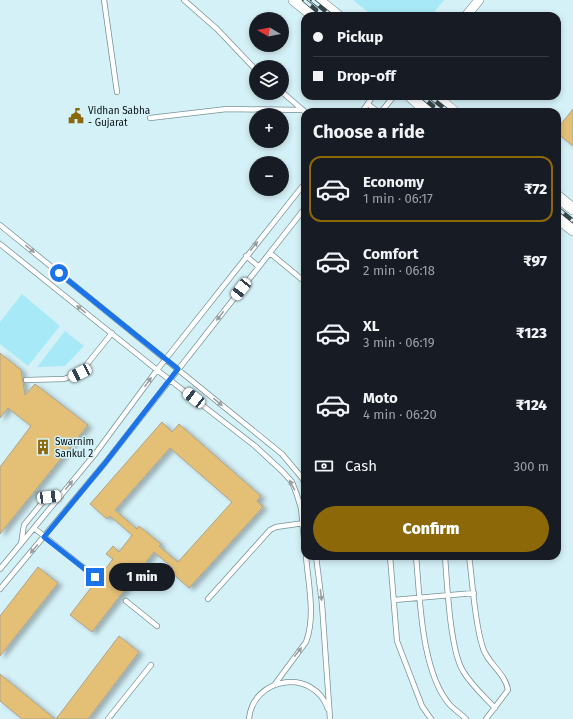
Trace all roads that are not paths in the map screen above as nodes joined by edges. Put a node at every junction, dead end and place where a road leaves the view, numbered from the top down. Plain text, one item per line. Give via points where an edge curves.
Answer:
1 (104, 0) edge
2 (184, 0) edge
3 (294, 0) edge
4 (318, 0) edge
5 (479, 0) edge
6 (309, 12) edge
7 (333, 12) edge
8 (469, 12) edge
9 (249, 63) edge
10 (117, 92) dead end
11 (289, 98) edge
12 (370, 100) edge
13 (391, 100) edge
14 (414, 100) edge
15 (439, 100) edge
16 (368, 104) junction
17 (301, 108) edge
18 (365, 108) edge
19 (373, 108) edge
20 (384, 108) edge
21 (424, 108) edge
22 (449, 108) edge
23 (301, 111) edge
24 (150, 118) dead end
25 (301, 188) edge
26 (561, 199) edge
27 (573, 209) edge
28 (301, 213) edge
29 (561, 220) edge
30 (0, 225) edge
31 (573, 230) edge
32 (0, 244) edge
33 (270, 253) junction
34 (246, 256) junction
35 (258, 266) junction
36 (301, 279) edge
37 (112, 334) junction
38 (165, 360) junction
39 (178, 369) junction
40 (157, 370) junction
41 (26, 380) dead end
42 (170, 380) junction
43 (301, 477) edge
44 (61, 496) junction
45 (301, 511) edge
46 (301, 523) edge
47 (34, 528) junction
48 (44, 537) junction
49 (21, 544) junction
50 (306, 560) edge
51 (316, 560) edge
52 (390, 560) edge
53 (416, 560) edge
54 (445, 560) edge
55 (470, 560) edge
56 (0, 569) edge
57 (95, 577) dead end
58 (0, 589) edge
59 (474, 593) junction
60 (448, 595) junction
61 (420, 597) junction
62 (208, 599) dead end
63 (394, 600) junction
64 (126, 601) dead end
65 (157, 626) dead end
66 (151, 665) dead end
67 (275, 684) junction
68 (495, 708) junction
69 (248, 718) edge
70 (108, 719) edge
71 (330, 719) edge
72 (431, 719) edge
73 (466, 719) edge
74 (486, 719) edge

1 - 10 lane
2 - 9 lane via 217,29
3 - 6 street
4 - 7 street
5 - 8 street
11 - 17 lane
12 - 16 lane
13 - 20 lane
14 - 21 street
15 - 22 street
16 - 18 lane
16 - 19 lane
23 - 24 lane via 227,109
34 -> 25 lane
26 - 27 street
28 - 33 lane
29 - 31 street
30 -> 38 lane
37 -> 32 lane
33 - 35 lane
33 - 36 lane
34 - 35 lane
34 - 38 lane
35 -> 39 lane
37 - 40 lane
37 - 41 lane via 80,373 64,379
38 - 39 lane
38 - 40 lane
39 - 42 lane
39 -> 43 lane via 282,454
40 - 42 lane
44 -> 40 lane
45 -> 42 lane via 292,482 282,471 255,446
42 - 48 lane
44 - 47 lane
44 - 49 lane via 49,497 42,502 24,525
46 - 62 lane via 270,530
47 - 48 lane
47 - 49 lane
48 - 57 lane
48 -> 58 lane
49 - 56 lane
67 -> 50 lane via 309,635 310,601
51 -> 71 lane
52 - 63 lane
53 - 61 lane
54 - 60 lane
55 - 59 lane
59 - 60 lane
59 - 68 lane via 482,646 491,664 506,681 508,690
60 - 61 lane
60 - 68 lane via 456,649 462,670
61 - 63 lane
61 - 73 lane via 428,660 449,704
63 - 72 lane via 397,641 422,706
64 - 65 lane
66 - 70 lane
67 - 69 lane via 258,696
67 - 71 lane via 290,681 312,688 324,702
68 - 74 lane

